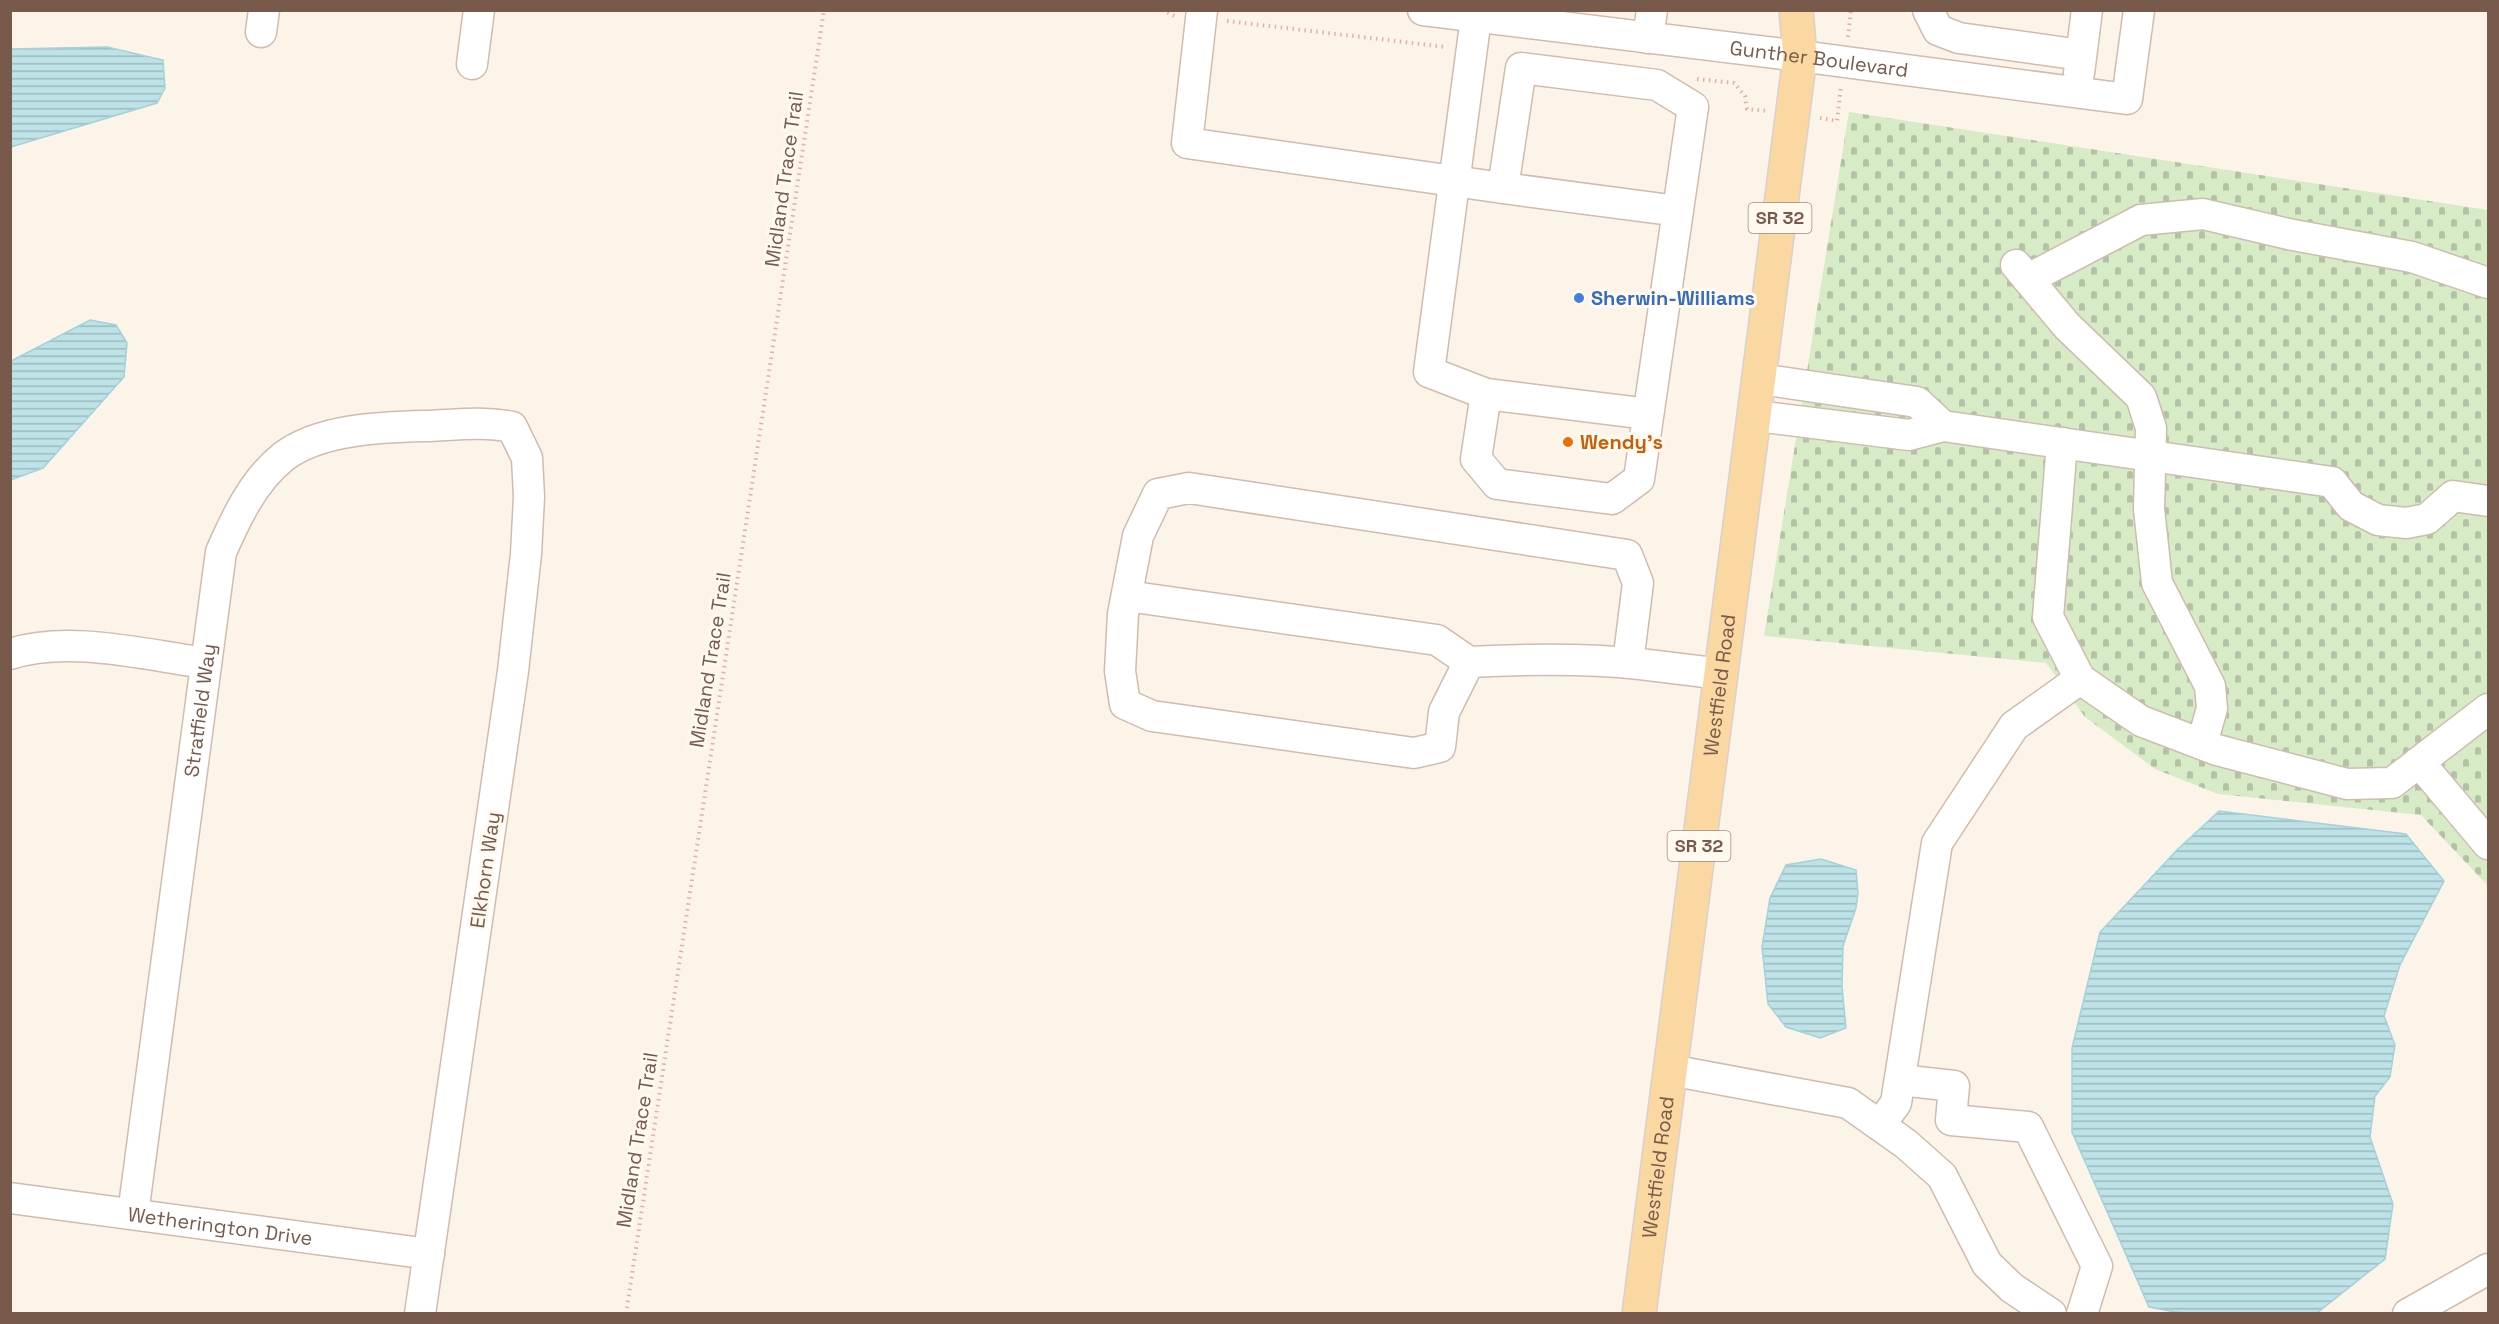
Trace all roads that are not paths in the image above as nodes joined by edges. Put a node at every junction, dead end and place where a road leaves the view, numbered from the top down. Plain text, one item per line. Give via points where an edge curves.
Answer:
1 (479, 10) edge
2 (1202, 10) edge
3 (1423, 10) edge
4 (1796, 10) edge
5 (1822, 10) edge
6 (2087, 10) edge
7 (2139, 10) edge
8 (1476, 14) edge
9 (1933, 20) edge
10 (1652, 29) edge
11 (2081, 55) junction
12 (1800, 56) junction
13 (471, 64) dead end
14 (1650, 84) junction
15 (2076, 93) junction
16 (1454, 180) junction
17 (1503, 188) junction
18 (1678, 212) junction
19 (2488, 283) edge
20 (1760, 380) junction
21 (1486, 394) junction
22 (1648, 414) junction
23 (1756, 416) junction
24 (1943, 426) junction
25 (512, 427) joint
26 (2062, 443) junction
27 (2150, 456) junction
28 (2488, 501) edge
29 (1126, 596) junction
30 (10, 654) edge
31 (1469, 662) junction
32 (206, 663) junction
33 (1628, 663) junction
34 (1722, 674) junction
35 (2080, 679) junction
36 (2488, 709) edge
37 (2202, 744) junction
38 (2419, 762) junction
39 (2488, 844) edge
40 (1670, 1070) junction
41 (1900, 1080) junction
42 (1880, 1125) junction
43 (10, 1198) edge
44 (133, 1214) junction
45 (429, 1254) junction
46 (2488, 1269) edge
47 (420, 1314) edge
48 (1639, 1314) edge
49 (2051, 1314) edge
50 (2082, 1314) edge
51 (2408, 1314) edge

1 - 13 street
2 - 16 street via 1188,143
3 - 8 street, Gunther Boulevard
4 - 12 main road, Westfield Road / SR 32
5 - 12 main road, Westfield Road / SR 32
6 - 11 street
7 - 15 street, Gunther Boulevard via 2127,99
8 - 10 street, Gunther Boulevard
8 - 16 street
9 - 11 street via 1959,38
10 - 12 street, Gunther Boulevard
10 - 14 street
11 - 15 street
12 - 15 street, Gunther Boulevard
12 - 20 main road, Westfield Road / SR 32
14 - 17 street via 1521,68
14 - 18 street via 1693,107
16 - 17 street
16 - 21 street via 1429,372
17 - 18 street
18 - 22 street
19 - 27 street via 2412,257 2203,214 2141,220 2022,272 2067,326 2140,398 2151,428
20 - 23 main road, Westfield Road / SR 32
20 - 24 street via 1917,402
21 - 22 street
21 - 22 street via 1476,459 1497,484 1612,500 1639,479
23 - 24 street via 1909,435
23 - 34 main road, Westfield Road / SR 32
24 - 26 street
25 - 32 street, Stratfield Way via 482,423 356,430 318,440 284,457 237,515 221,552
25 - 45 street, Elkhorn Way via 527,458 526,554
26 - 27 street
26 - 35 street via 2048,617
27 - 28 street via 2332,482 2351,506 2378,520 2406,523 2427,519 2453,496
27 - 37 street via 2149,509 2157,582 2210,686 2212,708
29 - 31 street via 1437,640
29 - 31 street via 1120,671 1125,705 1152,716 1414,753 1440,747 1444,712
29 - 33 street via 1138,536 1158,494 1189,488 1627,555 1638,583
30 - 32 street via 48,646 74,647
31 - 33 street via 1538,659
32 - 44 street, Stratfield Way
33 - 34 street
34 - 40 main road, Westfield Road / SR 32
35 - 37 street via 2141,721
35 - 41 street via 2014,726 1937,843
36 - 38 street
37 - 38 street via 2347,784 2392,783
38 - 39 street
40 - 42 street via 1848,1103
40 - 48 main road, Westfield Road / SR 32
41 - 42 street via 1896,1103
41 - 50 street via 1954,1086 1951,1120 2028,1127 2097,1266
42 - 49 street via 1942,1176 1987,1264 2012,1288
43 - 44 street, Wetherington Drive
44 - 45 street, Wetherington Drive
45 - 47 street, Elkhorn Way
46 - 51 street

